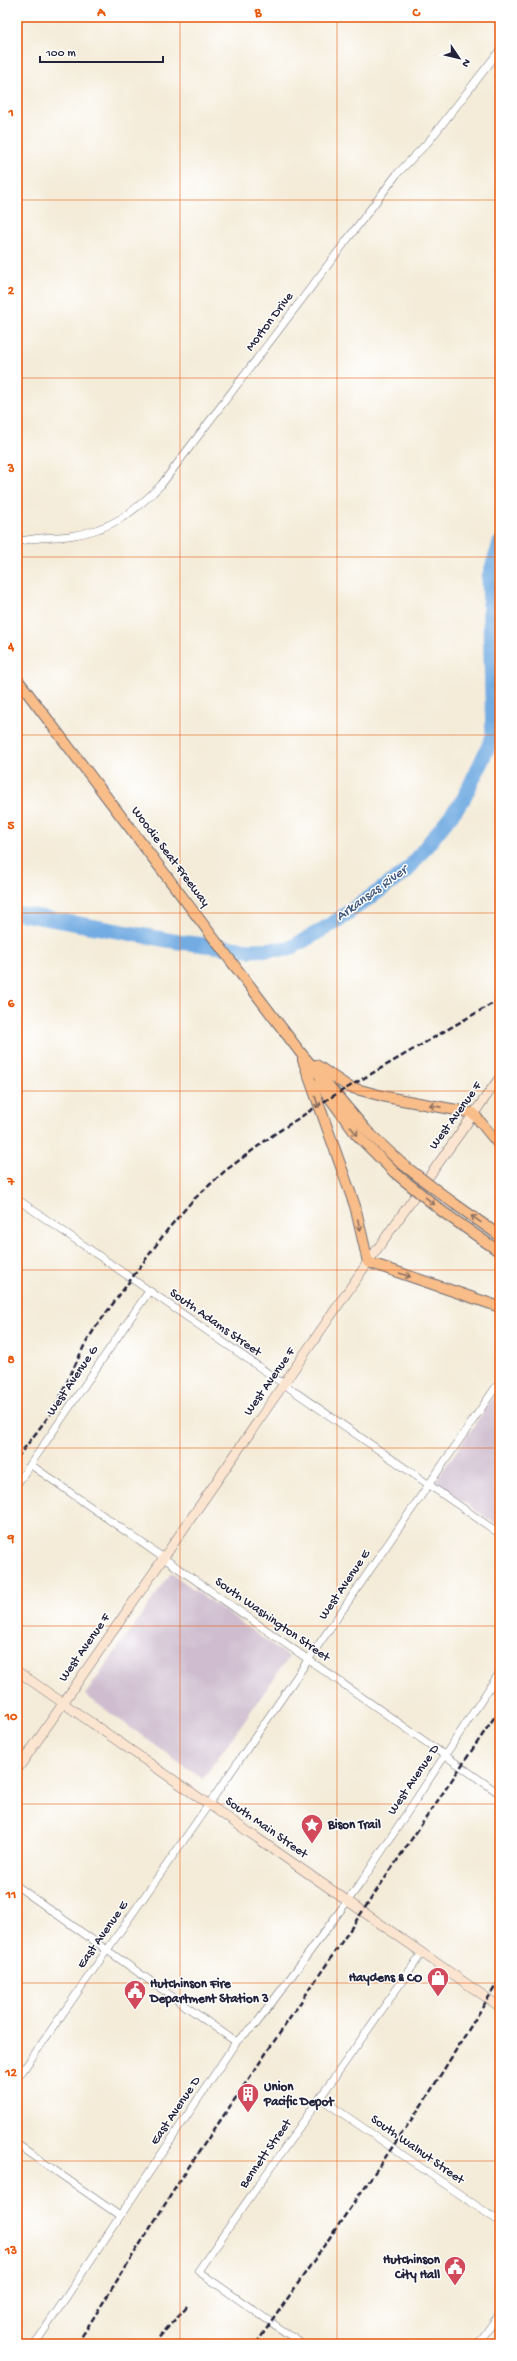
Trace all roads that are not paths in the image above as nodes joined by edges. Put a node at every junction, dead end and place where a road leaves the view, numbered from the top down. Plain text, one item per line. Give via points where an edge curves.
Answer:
1 (500, 50) edge
2 (17, 542) edge
3 (17, 679) edge
4 (300, 1052) junction
5 (500, 1077) edge
6 (473, 1113) junction
7 (500, 1146) edge
8 (17, 1199) edge
9 (500, 1236) edge
10 (500, 1252) edge
11 (368, 1262) junction
12 (148, 1291) junction
13 (500, 1307) edge
14 (500, 1380) edge
15 (284, 1386) junction
16 (30, 1466) junction
17 (17, 1484) edge
18 (428, 1484) junction
19 (500, 1534) edge
20 (164, 1558) junction
21 (308, 1660) junction
22 (17, 1671) edge
23 (500, 1672) edge
24 (63, 1703) junction
25 (445, 1756) junction
26 (17, 1770) edge
27 (500, 1794) edge
28 (209, 1804) junction
29 (17, 1886) edge
30 (347, 1900) junction
31 (108, 1949) junction
32 (422, 1953) junction
33 (499, 2003) edge
34 (236, 2042) junction
35 (17, 2079) edge
36 (320, 2098) junction
37 (17, 2144) edge
38 (120, 2216) junction
39 (500, 2222) edge
40 (500, 2313) edge
41 (35, 2344) edge
42 (302, 2344) edge
43 (478, 2344) edge

1 - 2 street, Morton Drive via 429,141 397,174 161,485 139,507 118,522 70,536
3 - 4 main road, Woodie Seat Freeway
6 -> 4 main road via 386,1097 349,1087
9 -> 4 main road, Woodie Seat Freeway, bridge via 401,1163 366,1130
4 -> 10 main road, Woodie Seat Freeway, bridge via 333,1105 356,1134 394,1172 443,1212
4 -> 11 main road via 355,1206
5 - 6 street, West Avenue F
6 - 7 main road
6 - 11 street, West Avenue F
8 - 12 street, South Adams Street
11 -> 13 main road
11 - 15 street, West Avenue F
12 - 15 street, South Adams Street
12 - 16 street, West Avenue G
14 - 18 street, West Avenue E
15 - 18 street, South Adams Street
15 - 20 street, West Avenue F
16 - 17 street, West Avenue G
16 - 20 street, South Washington Street
18 - 19 street, South Adams Street
18 - 21 street, West Avenue E
20 - 21 street, South Washington Street
20 - 24 street, West Avenue F
21 - 25 street, South Washington Street
21 - 28 street, West Avenue E
22 - 24 street, South Main Street
23 - 25 street, West Avenue D
24 - 26 street, West Avenue F
24 - 28 street, South Main Street
25 - 27 street, South Washington Street
25 - 30 street, West Avenue D
28 - 30 street, South Main Street
28 - 31 street, East Avenue E
29 - 31 street
30 - 32 street, South Main Street
30 - 34 street, East Avenue D via 256,2024
31 - 34 street
31 - 35 street, East Avenue E
32 - 33 street, South Main Street
32 - 36 street, Bennett Street
34 - 38 street, East Avenue D
36 - 39 street, South Walnut Street
36 - 42 street, Bennett Street via 198,2271
37 - 38 street
38 - 41 street, East Avenue D
40 - 43 street

